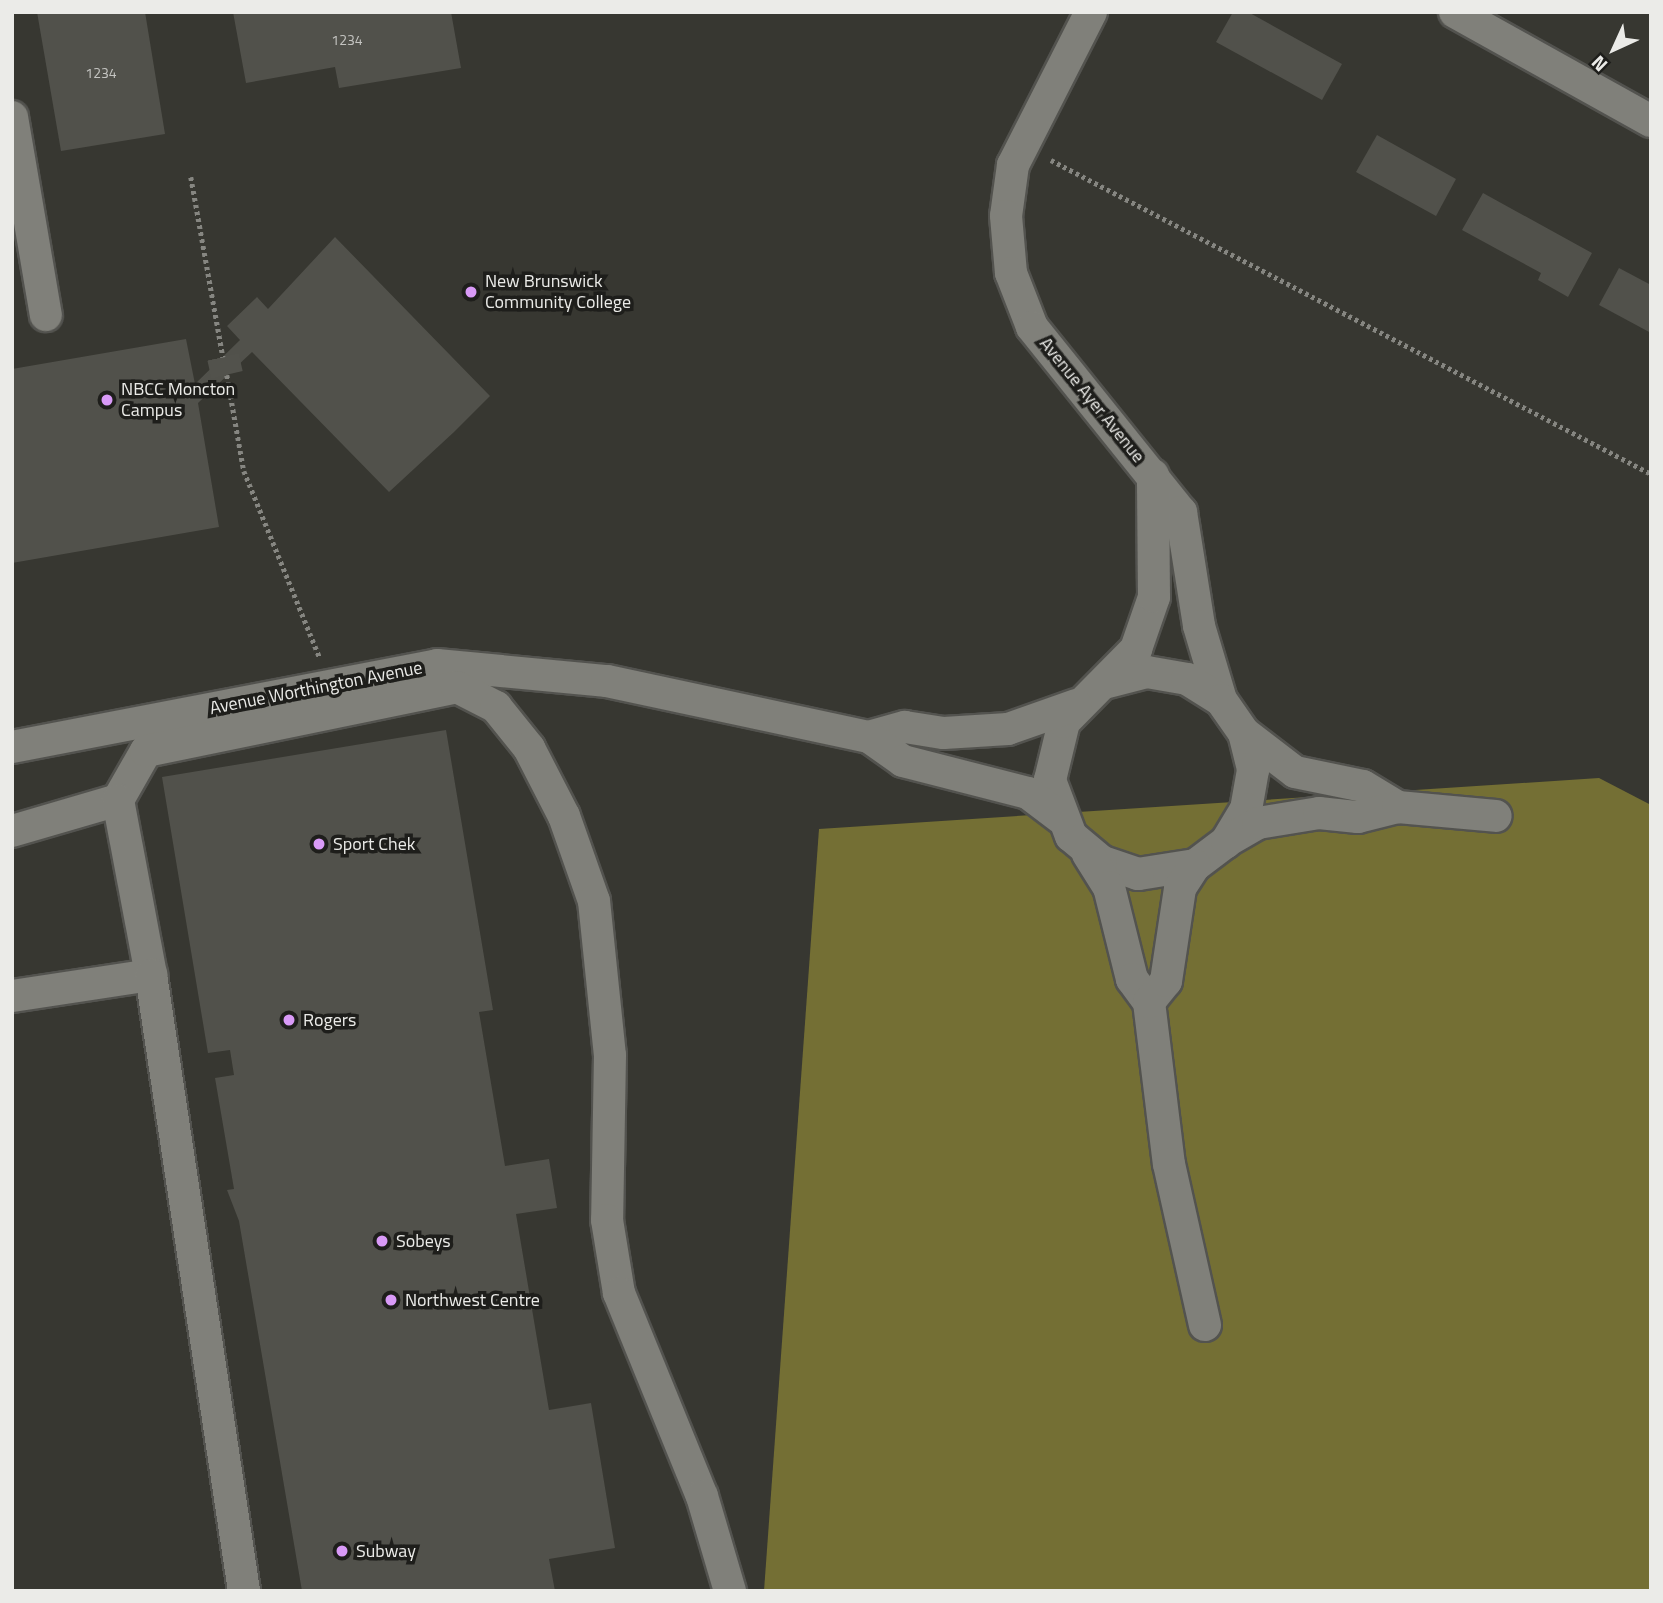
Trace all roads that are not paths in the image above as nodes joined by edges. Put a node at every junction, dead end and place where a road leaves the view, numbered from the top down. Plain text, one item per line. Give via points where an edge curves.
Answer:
1 (1091, 12) edge
2 (1455, 12) edge
3 (12, 117) edge
4 (1651, 121) edge
5 (46, 315) dead end
6 (1153, 475) junction
7 (1108, 682) junction
8 (1221, 700) junction
9 (1076, 705) junction
10 (1244, 733) junction
11 (869, 737) junction
12 (12, 747) edge
13 (118, 800) junction
14 (1398, 807) junction
15 (1496, 816) dead end
16 (1061, 818) junction
17 (12, 831) edge
18 (1226, 842) junction
19 (1085, 849) junction
20 (1195, 865) junction
21 (151, 975) junction
22 (12, 996) edge
23 (1149, 1002) junction
24 (1205, 1325) dead end
25 (244, 1591) edge
26 (730, 1591) edge

1 - 6 street, Avenue Ayer Avenue via 1013,165 1006,216 1011,272 1032,327
2 - 4 street
3 - 5 street
6 - 7 street, Avenue Ayer Avenue via 1154,597 1136,649
6 - 8 street, Avenue Ayer Avenue via 1181,512 1199,626
7 - 8 street via 1167,674
7 - 9 street
8 - 10 street
9 - 11 street, Avenue Worthington Avenue via 1008,729 944,733 905,727
9 - 16 street via 1051,759
10 - 14 street via 1295,772 1363,786
10 - 18 street via 1251,790
11 - 12 street, Avenue Worthington Avenue via 581,679 437,665
11 - 16 street, Avenue Worthington Avenue via 903,761 1028,793
13 - 17 street
13 - 21 street
13 - 26 street via 146,751 457,687 496,706 529,748 564,816 594,901 610,1055 607,1220 619,1293 702,1496
14 - 15 street
14 - 18 street via 1358,817 1281,817
16 - 19 street
18 - 20 street
19 - 20 street via 1138,874
19 - 23 street via 1109,887 1132,979
20 - 23 street via 1180,888 1166,981
21 - 22 street
21 - 25 street
23 - 24 street via 1169,1164

